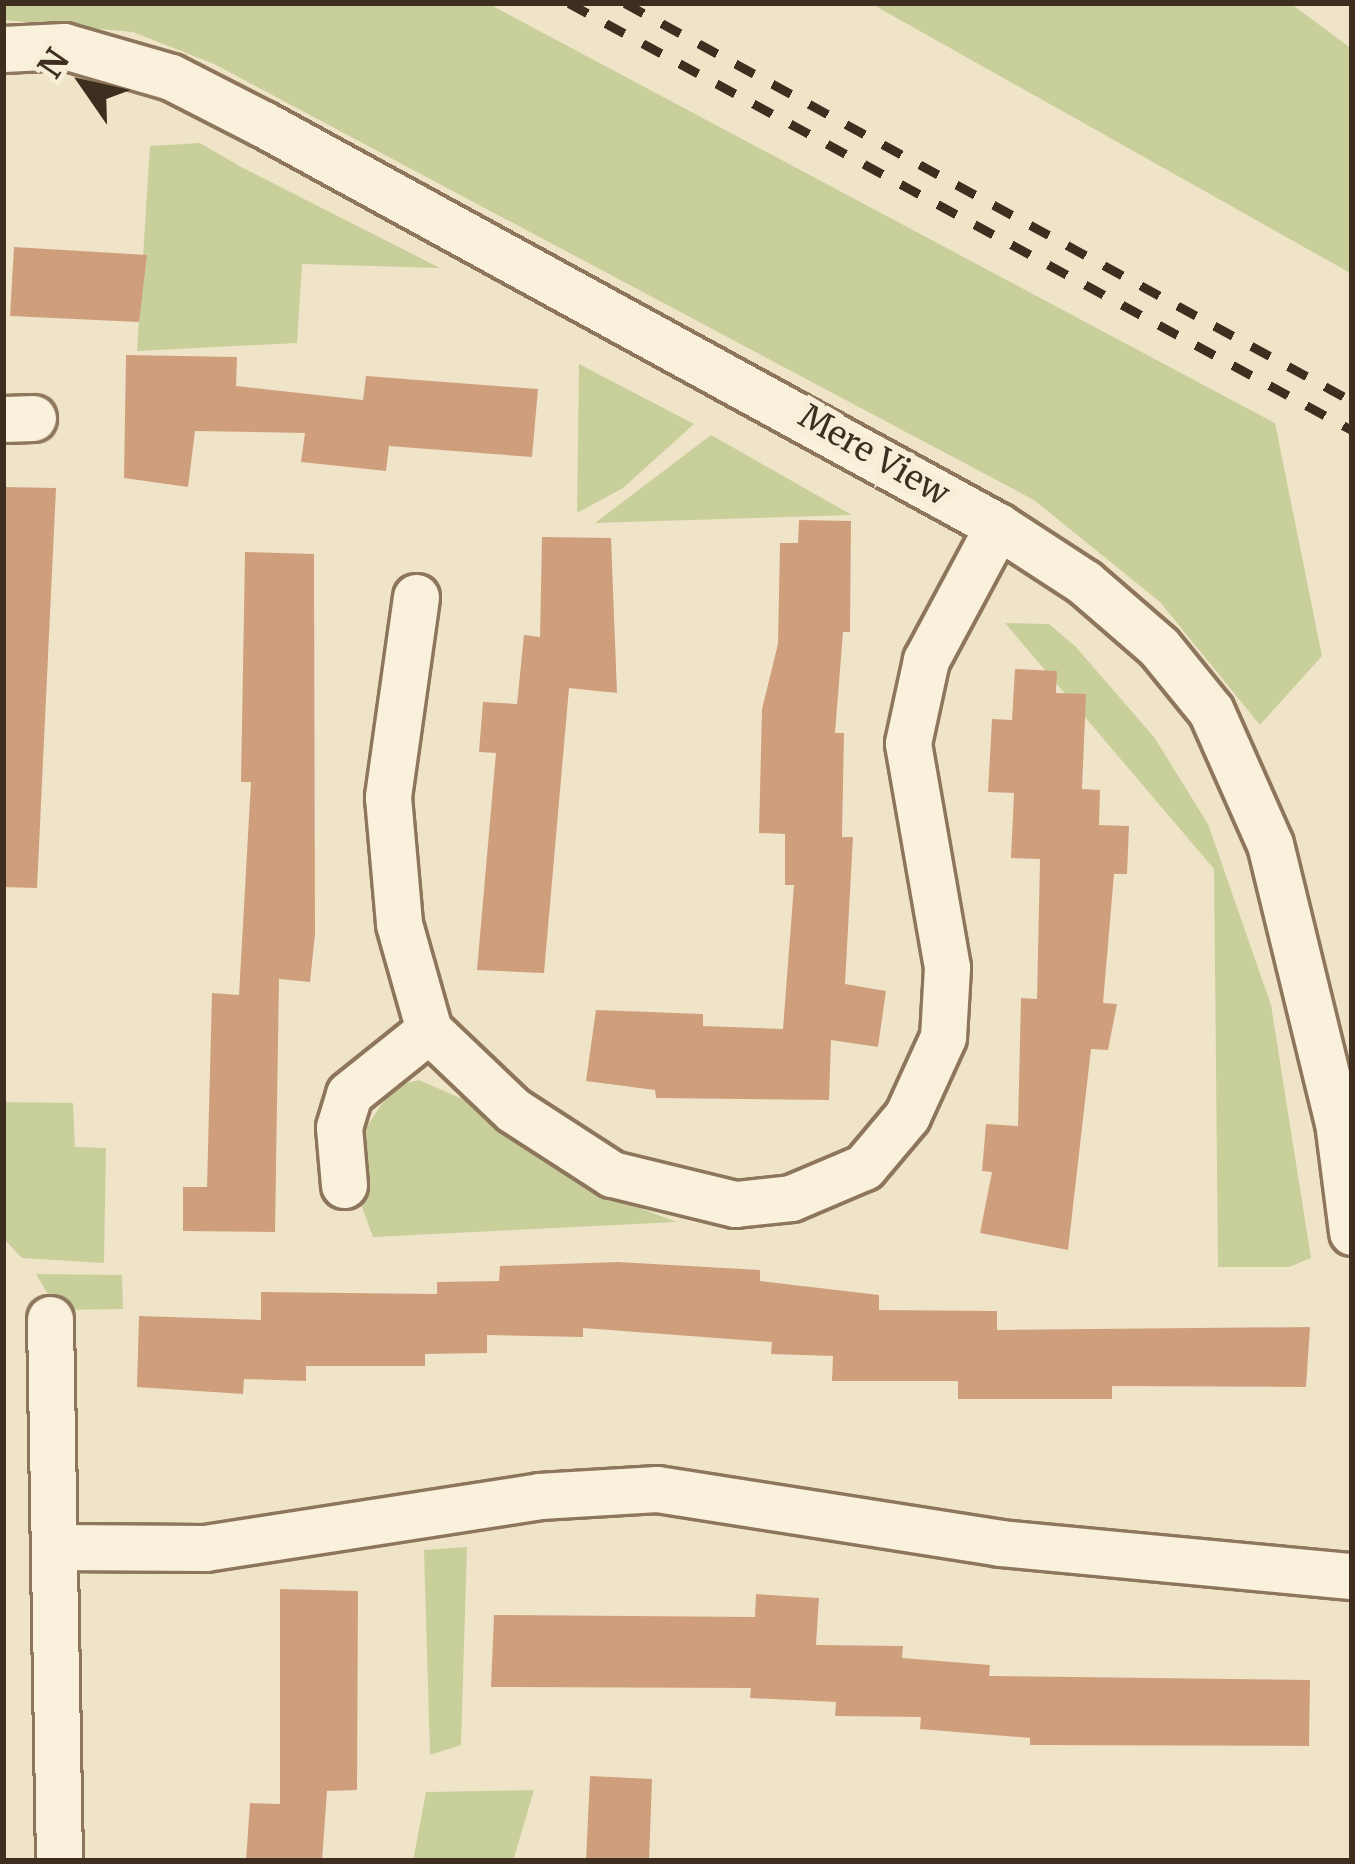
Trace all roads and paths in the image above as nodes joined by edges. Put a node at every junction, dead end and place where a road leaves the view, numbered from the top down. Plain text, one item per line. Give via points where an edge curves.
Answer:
1 (3, 49) edge
2 (998, 526) junction
3 (416, 597) dead end
4 (429, 1030) junction
5 (1345, 1120) edge
6 (344, 1184) dead end
7 (1352, 1232) edge
8 (50, 1319) dead end
9 (55, 1547) junction
10 (1352, 1576) edge
11 (59, 1861) edge

1 - 2 street, Mere View via 64,46 171,77
2 - 4 street via 926,660 908,742 947,967 943,1037 907,1116 864,1167 791,1198 735,1204 612,1174 513,1110
2 - 5 street, Mere View via 1084,582 1159,647 1211,711 1270,844
3 - 4 street via 388,796 399,924
4 - 6 street via 349,1094 339,1127
5 - 7 street, Mere View
8 - 9 street
9 - 10 street via 205,1548 539,1496 657,1489 1000,1543
9 - 11 street

